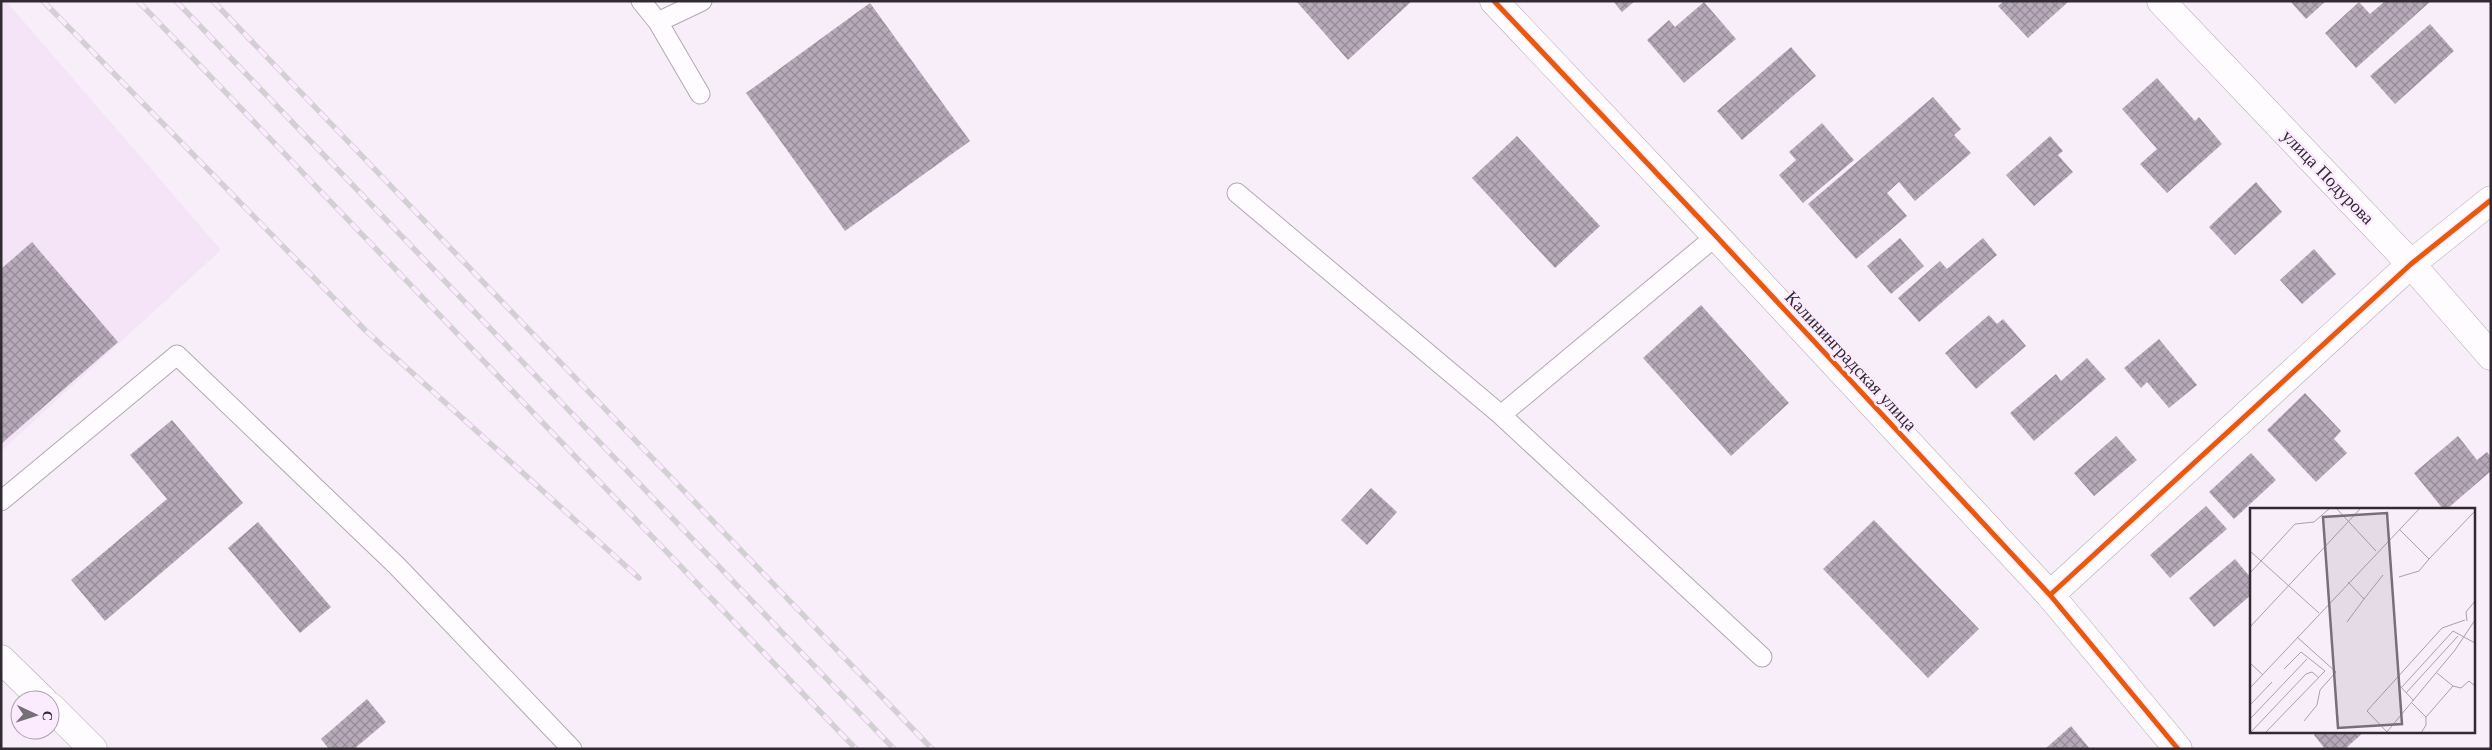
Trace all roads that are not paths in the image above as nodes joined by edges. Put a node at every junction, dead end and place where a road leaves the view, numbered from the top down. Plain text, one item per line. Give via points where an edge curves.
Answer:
1 (641, 1) edge
2 (702, 1) edge
3 (1494, 1) edge
4 (2161, 1) edge
5 (658, 22) junction
6 (700, 94) dead end
7 (1237, 193) dead end
8 (2491, 200) edge
9 (1716, 236) junction
10 (2411, 264) junction
11 (2491, 356) edge
12 (1501, 415) junction
13 (1, 501) edge
14 (2050, 595) junction
15 (1762, 657) dead end
16 (1, 659) edge
17 (33, 690) edge
18 (60, 716) edge
19 (93, 749) edge
20 (572, 749) edge
21 (2178, 749) edge

1 - 5 lane
2 - 5 lane
3 - 9 street, Калининградская улица
4 - 10 street, улица Подурова
5 - 6 lane
7 - 12 lane
8 - 10 street
9 - 12 lane
9 - 14 street, Калининградская улица
10 - 11 street, улица Подурова
10 - 14 street
12 - 15 lane
13 - 20 lane via 177,355 397,566
14 - 21 street, Калининградская улица
16 - 17 street
18 - 19 street

